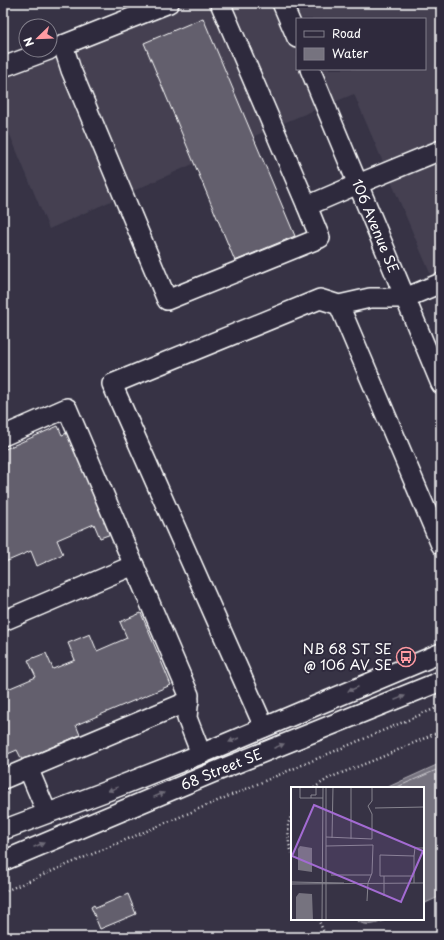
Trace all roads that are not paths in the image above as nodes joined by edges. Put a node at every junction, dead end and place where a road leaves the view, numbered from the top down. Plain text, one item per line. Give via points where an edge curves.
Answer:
1 (169, 3) edge
2 (220, 3) edge
3 (282, 3) edge
4 (296, 36) edge
5 (58, 46) edge
6 (58, 53) edge
7 (27, 58) edge
8 (3, 67) edge
9 (310, 70) edge
10 (441, 150) edge
11 (358, 184) junction
12 (307, 206) junction
13 (441, 283) edge
14 (405, 298) junction
15 (339, 305) junction
16 (441, 384) edge
17 (3, 436) edge
18 (441, 545) edge
19 (134, 565) junction
20 (3, 621) edge
21 (441, 652) edge
22 (441, 681) edge
23 (188, 701) junction
24 (264, 727) junction
25 (201, 754) junction
26 (28, 768) junction
27 (3, 779) edge
28 (47, 814) junction
29 (3, 830) edge
30 (3, 861) edge

1 - 5 street
2 - 12 street
3 - 4 street
6 - 12 street via 71,70 167,300 320,238
7 - 8 street
9 - 11 street, 106 Avenue SE
10 - 11 street
11 - 12 street
11 - 14 street, 106 Avenue SE
13 - 14 street
14 - 15 street via 370,298
14 - 16 street, 106 Avenue SE
15 - 18 street
15 - 24 street via 320,299 112,384
17 - 19 street via 67,408
19 - 20 street
19 - 23 street via 189,695
21 -> 24 street, 68 Street SE
30 -> 22 street, 68 Street SE via 219,770
23 - 25 street via 187,718
23 - 26 street
24 -> 25 street, 68 Street SE
25 -> 28 street, 68 Street SE
26 - 27 street
26 - 28 street
28 - 29 street, 68 Street SE

